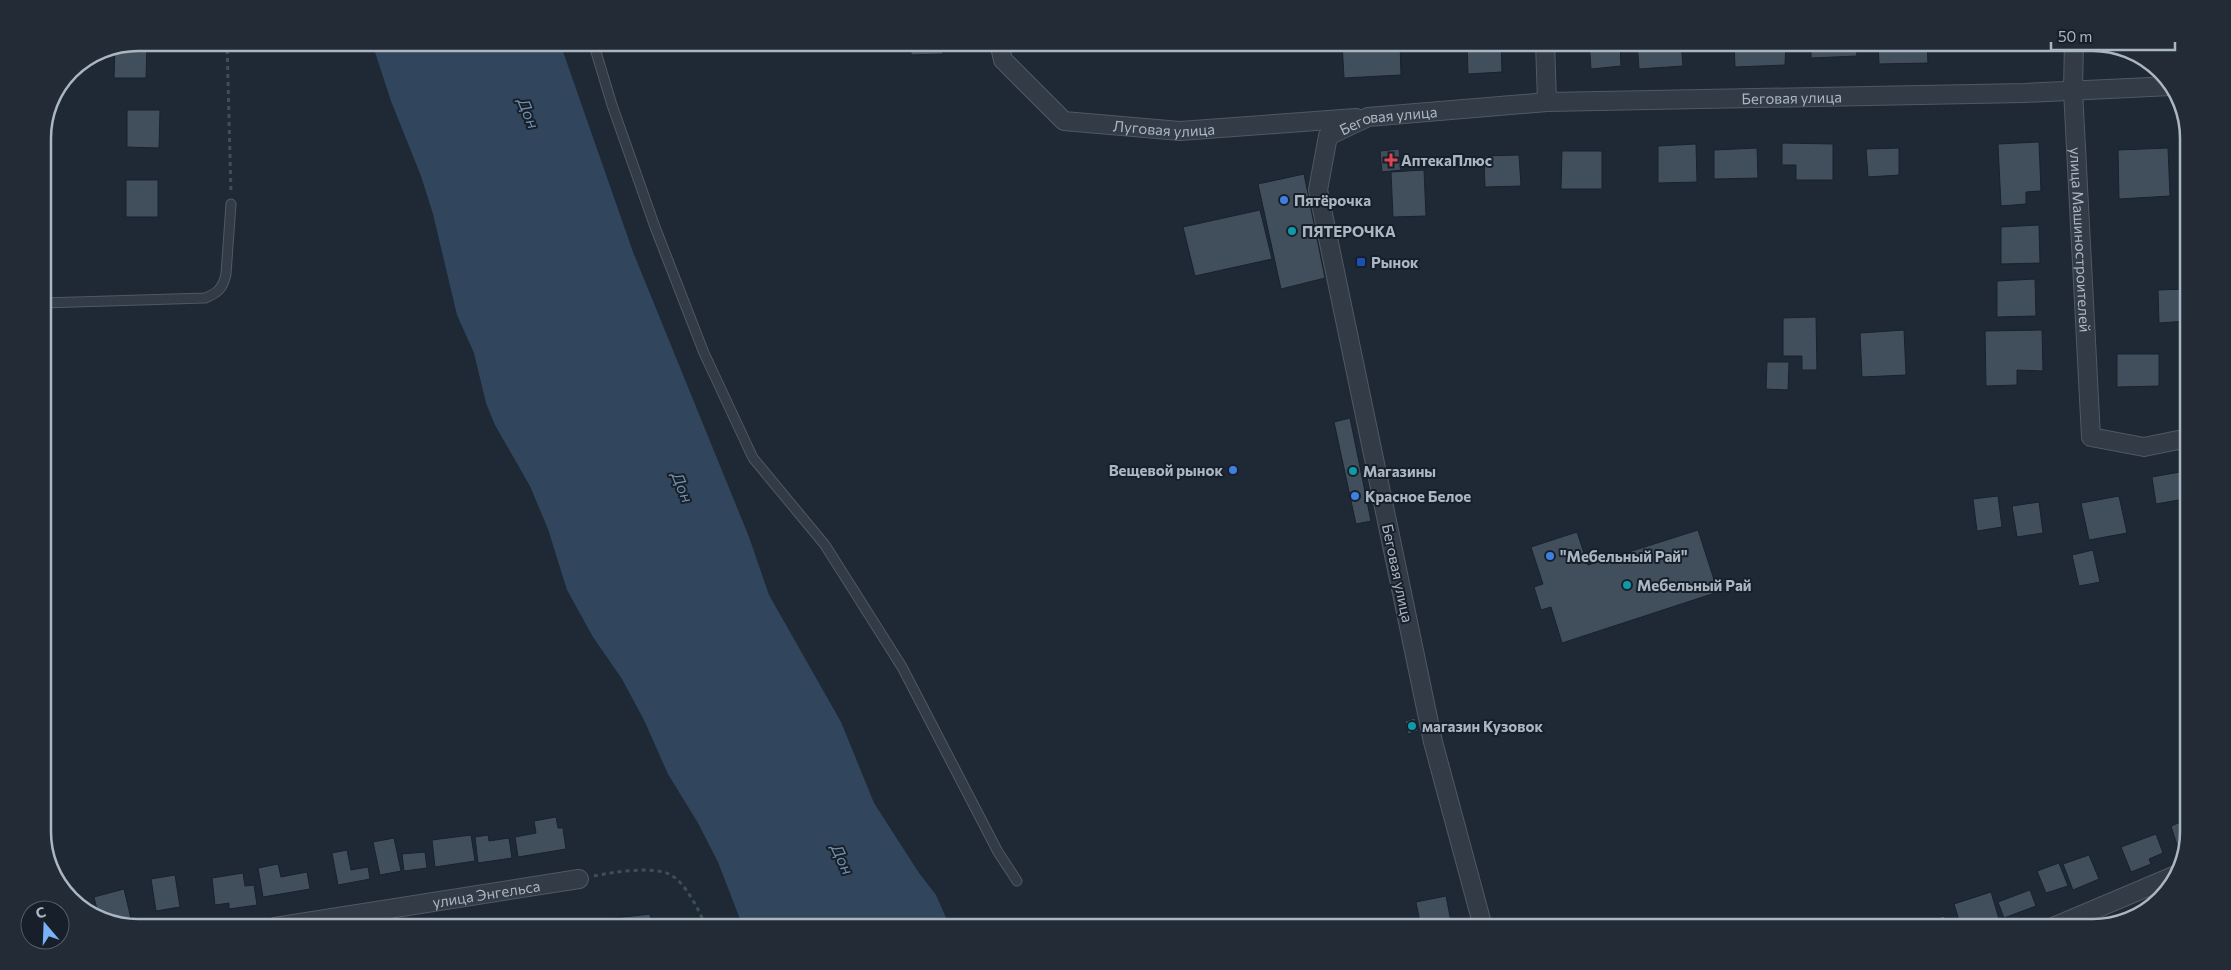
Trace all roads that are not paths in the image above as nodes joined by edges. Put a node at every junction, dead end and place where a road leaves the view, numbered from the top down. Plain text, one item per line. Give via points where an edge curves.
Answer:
1 (596, 51) edge
2 (1001, 51) edge
3 (1545, 51) edge
4 (2074, 51) edge
5 (2162, 86) edge
6 (2073, 90) junction
7 (1547, 102) junction
8 (1368, 117) junction
9 (231, 204) road end
10 (51, 303) edge
11 (2180, 440) edge
12 (2166, 878) edge
13 (579, 879) road end
14 (1016, 881) dead end
15 (331, 919) edge
16 (1480, 919) edge
17 (2074, 919) edge

1 - 14 lane via 655,227 704,352 753,458 825,545 902,667
2 - 8 street, Луговая улица via 1003,60 1064,121 1180,131
3 - 7 street
4 - 6 street, улица Машиностроителей
5 - 6 street, Беговая улица
6 - 7 street, Беговая улица
6 - 11 street, улица Машиностроителей via 2091,437 2144,447
7 - 8 street, Беговая улица
8 - 16 street, Беговая улица via 1328,136 1318,190 1433,742
9 - 10 lane via 226,274 224,284 216,294 205,298
12 - 17 street
13 - 15 street, улица Энгельса

